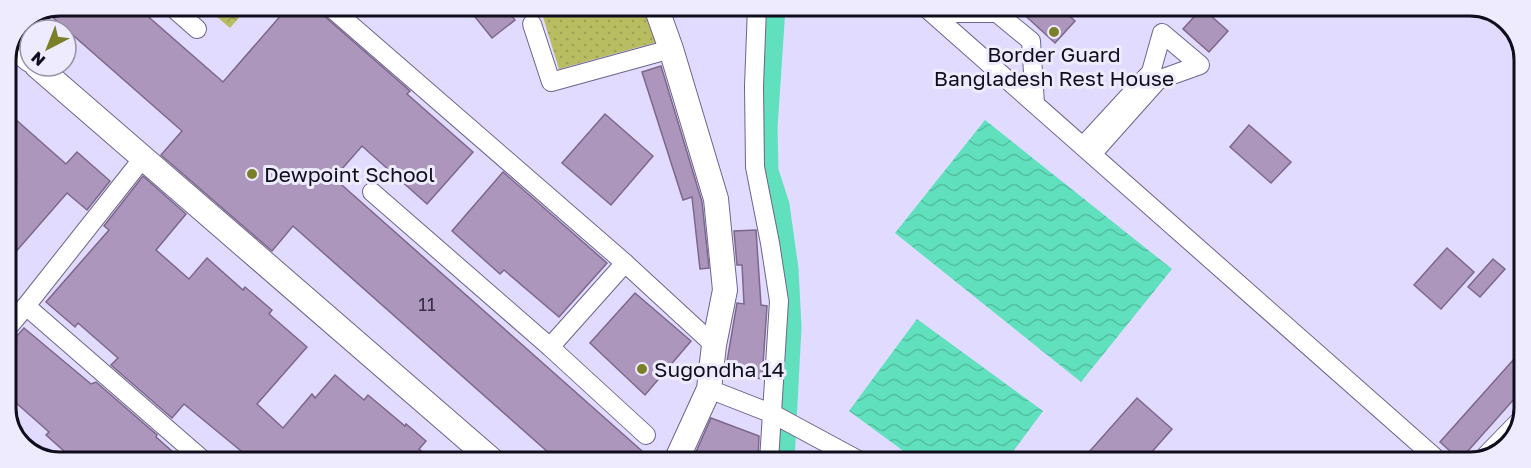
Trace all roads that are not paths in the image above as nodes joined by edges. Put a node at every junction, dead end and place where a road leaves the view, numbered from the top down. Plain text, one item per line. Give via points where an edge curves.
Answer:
1 (182, 16) edge
2 (341, 16) edge
3 (659, 16) edge
4 (757, 16) edge
5 (935, 16) edge
6 (1001, 16) edge
7 (532, 24) dead end
8 (197, 29) dead end
9 (671, 49) junction
10 (51, 78) edge
11 (1035, 104) junction
12 (1087, 150) junction
13 (143, 158) junction
14 (372, 192) dead end
15 (625, 263) junction
16 (26, 306) junction
17 (17, 315) edge
18 (714, 345) junction
19 (550, 346) junction
20 (709, 389) junction
21 (773, 414) junction
22 (1512, 422) edge
23 (646, 435) dead end
24 (1486, 449) edge
25 (194, 452) edge
26 (483, 452) edge
27 (680, 452) edge
28 (770, 452) edge
29 (843, 452) edge
30 (1429, 452) edge

1 - 8 street
2 - 15 street
3 - 9 street
4 - 21 street via 755,167 779,301
5 - 11 street
6 - 11 street via 1031,41
7 - 9 street via 551,81
9 - 18 street via 716,199 725,290
10 - 13 street
11 - 12 street
12 - 12 street via 1158,80 1200,65 1162,33 1151,72
12 - 30 street
13 - 16 street
13 - 26 street
14 - 19 street
15 - 18 street
15 - 19 street
16 - 17 street
16 - 25 street
18 - 20 street
19 - 23 street
20 - 21 street
20 - 27 street
21 - 28 street
21 - 29 street
22 - 24 lane

